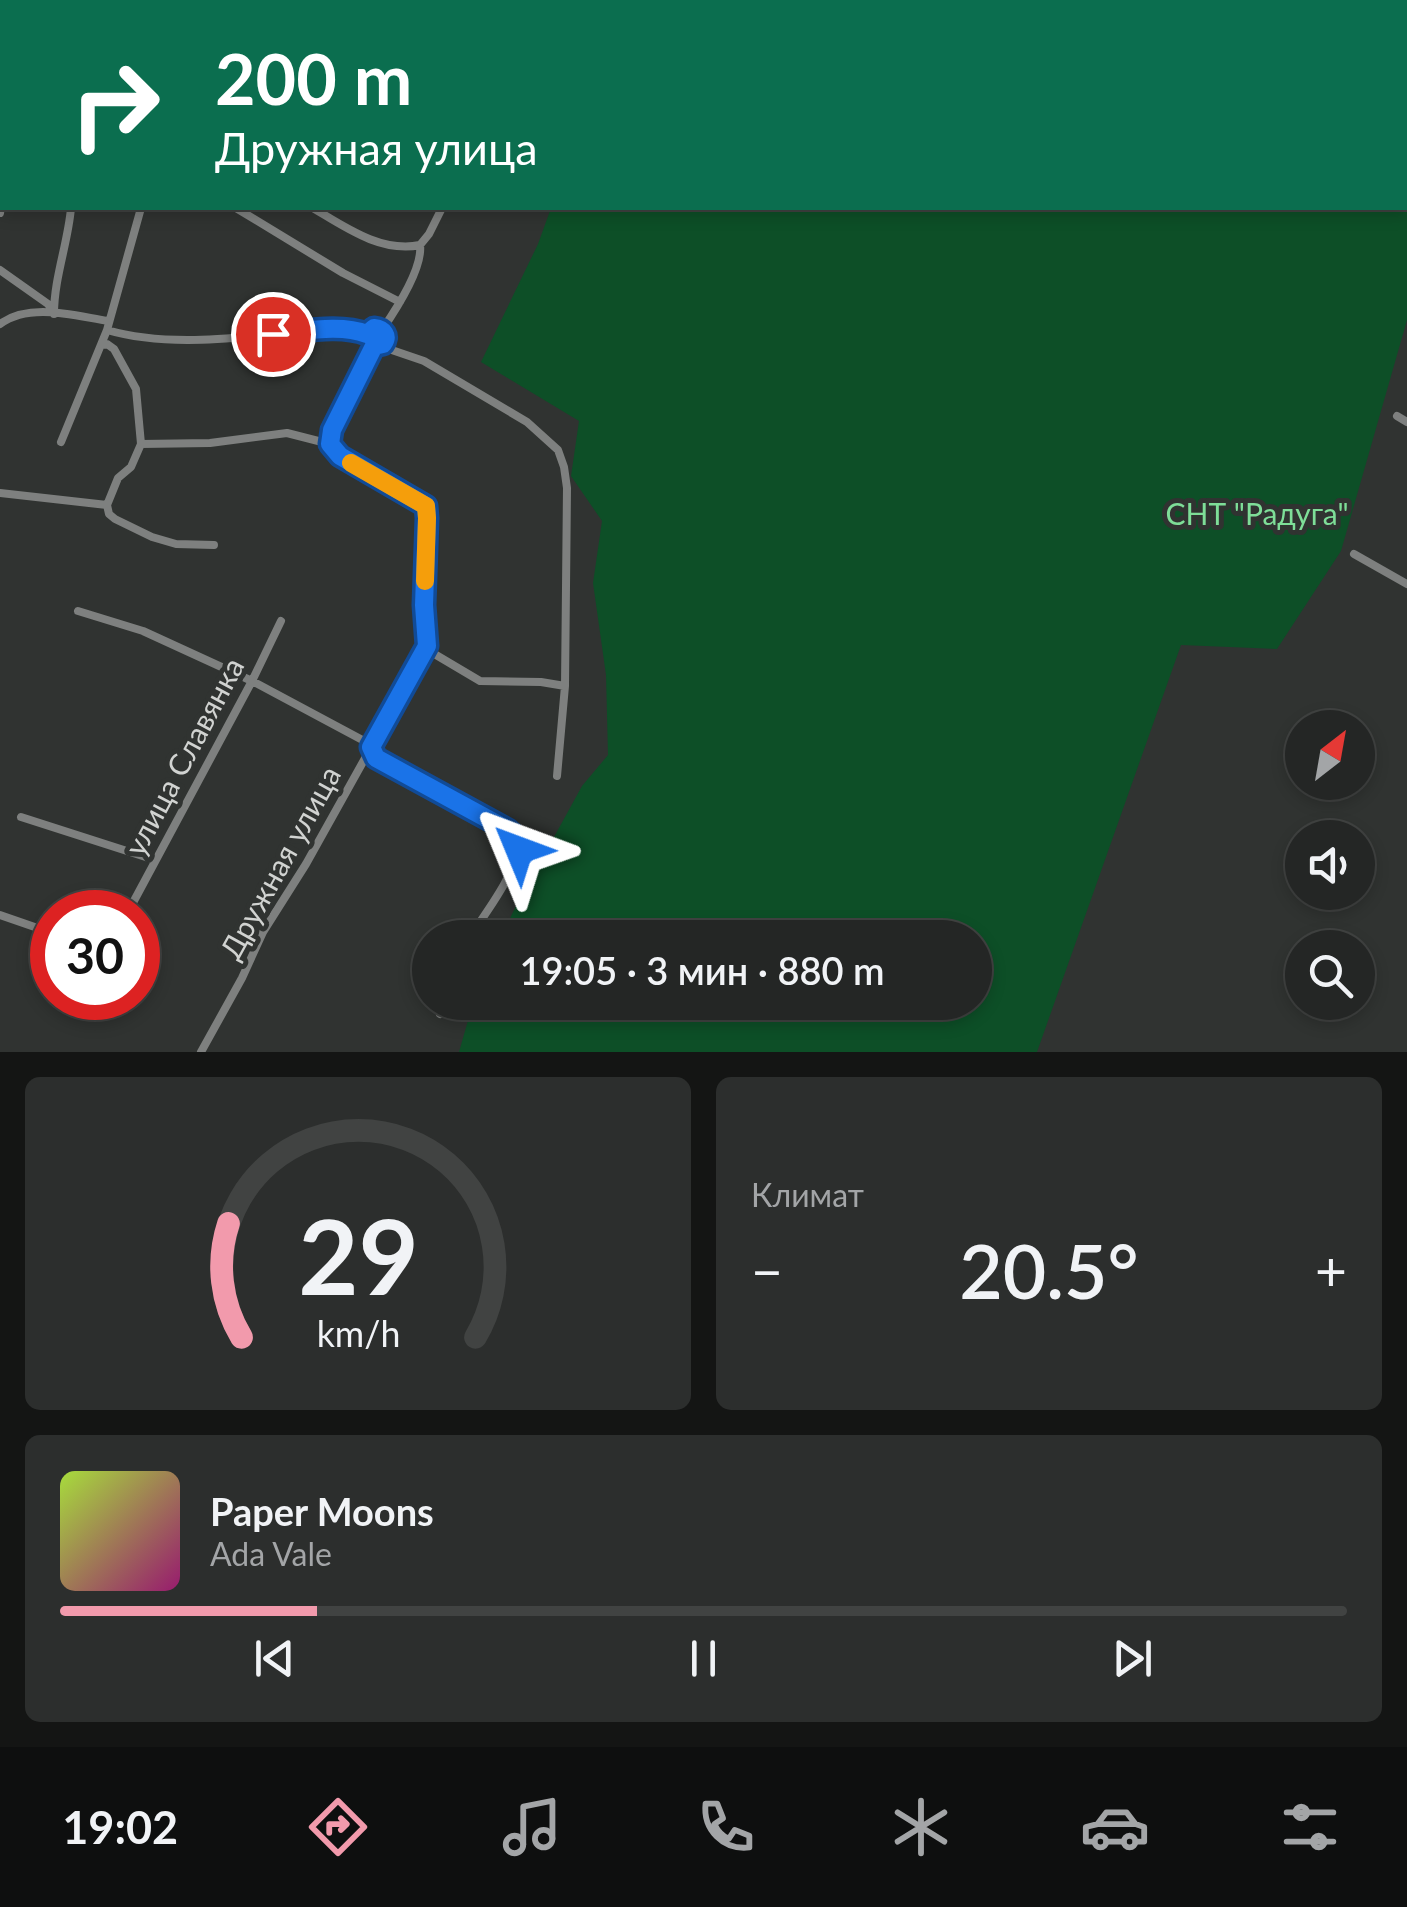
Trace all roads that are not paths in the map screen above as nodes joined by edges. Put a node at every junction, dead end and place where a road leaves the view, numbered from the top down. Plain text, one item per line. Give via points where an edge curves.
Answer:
1 (71, 210) edge
2 (140, 210) edge
3 (239, 210) edge
4 (316, 210) edge
5 (441, 210) edge
6 (420, 245) junction
7 (0, 270) edge
8 (400, 302) junction
9 (54, 314) junction
10 (0, 324) edge
11 (108, 325) junction
12 (382, 330) junction
13 (367, 334) junction
14 (102, 344) junction
15 (377, 346) junction
16 (1396, 416) dead end
17 (1407, 422) edge
18 (61, 442) dead end
19 (141, 444) junction
20 (330, 444) junction
21 (0, 492) edge
22 (107, 505) junction
23 (214, 545) dead end
24 (1354, 554) dead end
25 (1407, 584) edge
26 (78, 611) dead end
27 (281, 621) dead end
28 (426, 649) junction
29 (252, 681) junction
30 (565, 686) junction
31 (371, 747) junction
32 (557, 776) dead end
33 (21, 817) dead end
34 (155, 860) junction
35 (139, 890) edge
36 (0, 916) edge
37 (482, 920) edge
38 (30, 925) edge
39 (201, 1052) edge

1 - 9 street
2 - 11 street
3 - 8 street
4 - 6 street via 379,243
5 - 6 street
6 - 8 street
7 - 9 street
8 - 12 street
9 - 10 street via 21,314
9 - 11 street
11 - 13 street via 120,334 154,338 333,329
11 - 14 street
12 - 13 street
12 - 15 street via 386,340
13 - 15 street
14 - 18 street
14 - 19 street via 114,349 136,389
15 - 20 street
15 - 30 street via 424,361 505,407 558,450 567,488
16 - 17 street
19 - 20 street via 287,433
19 - 22 street
20 - 28 street, Дружная улица via 426,506
21 - 22 street
22 - 23 street via 115,519 152,537
24 - 25 street
26 - 29 street via 143,631
27 - 29 street, улица Славянка
28 - 30 street via 480,682
28 - 31 street, Дружная улица
29 - 31 street
29 - 34 street, улица Славянка
30 - 32 street
31 - 37 street via 376,758 514,834 516,858
31 - 39 street, Дружная улица
33 - 34 street
34 - 35 street, улица Славянка
36 - 38 street

